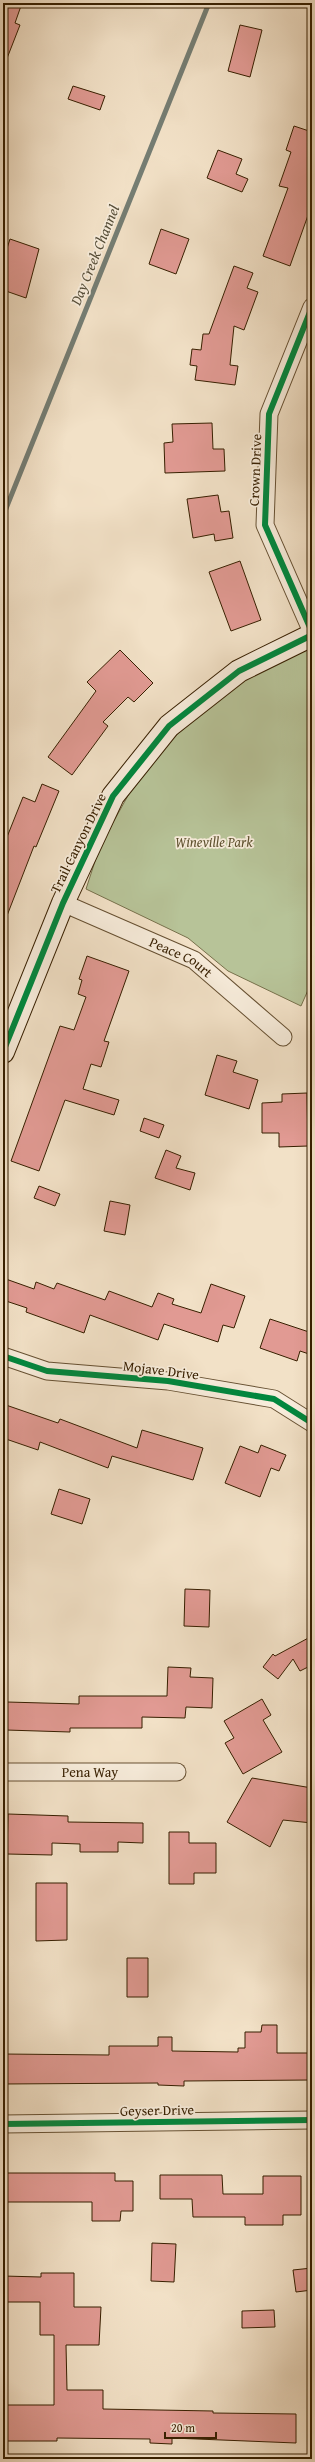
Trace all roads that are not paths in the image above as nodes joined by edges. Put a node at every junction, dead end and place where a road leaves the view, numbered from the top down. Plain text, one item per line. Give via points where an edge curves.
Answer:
1 (312, 307) edge
2 (312, 632) edge
3 (312, 635) edge
4 (62, 903) junction
5 (283, 1037) dead end
6 (3, 1052) edge
7 (3, 1356) edge
8 (312, 1423) edge
9 (3, 1772) edge
10 (177, 1772) dead end
11 (312, 2120) edge
12 (3, 2124) edge

1 - 2 street, Crown Drive via 269,414 265,525
3 - 4 street, Trail Canyon Drive via 239,671 169,726 113,796
4 - 5 street, Peace Court via 194,960
4 - 6 street, Trail Canyon Drive
7 - 8 street, Mojave Drive via 47,1371 168,1381 274,1399
9 - 10 street, Pena Way
11 - 12 street, Geyser Drive

